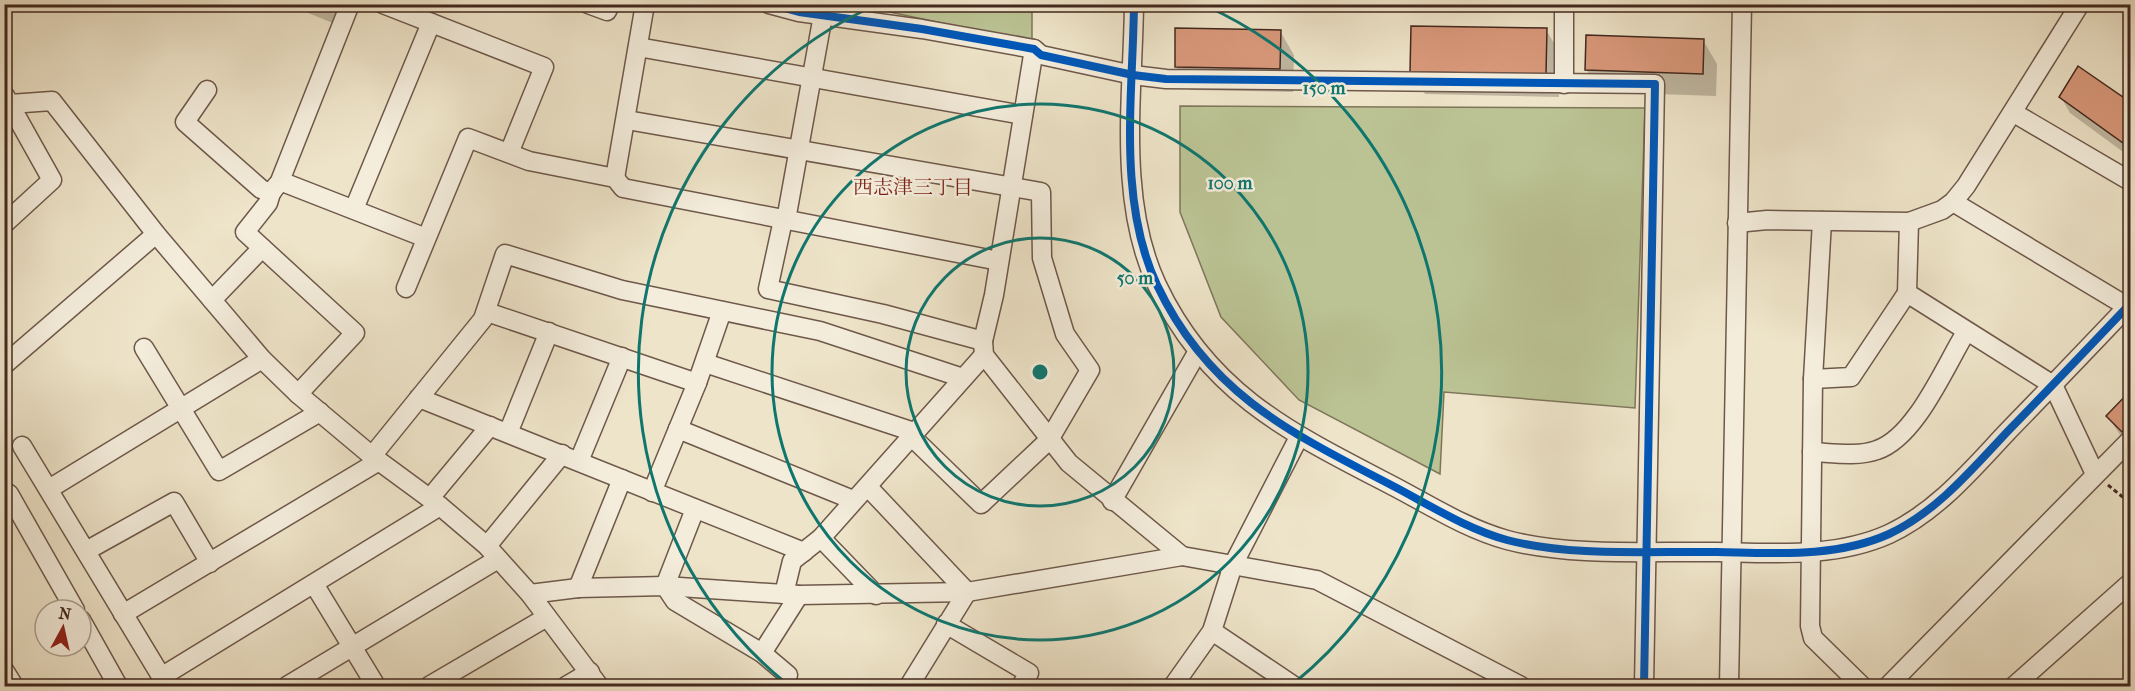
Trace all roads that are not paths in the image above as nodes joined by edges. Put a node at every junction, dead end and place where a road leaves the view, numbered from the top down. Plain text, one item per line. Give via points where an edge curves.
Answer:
1 (350, 4) edge
2 (383, 4) edge
3 (588, 4) edge
4 (610, 4) edge
5 (645, 4) edge
6 (769, 4) edge
7 (1134, 4) edge
8 (1564, 4) edge
9 (1742, 4) edge
10 (2080, 4) edge
11 (831, 12) edge
12 (431, 23) junction
13 (638, 47) junction
14 (1034, 49) junction
15 (1133, 75) junction
16 (811, 77) junction
17 (1564, 84) junction
18 (207, 90) dead end
19 (7, 99) edge
20 (2014, 113) junction
21 (1023, 115) junction
22 (627, 120) junction
23 (799, 150) junction
24 (509, 153) junction
25 (615, 178) junction
26 (2130, 182) edge
27 (276, 187) junction
28 (1010, 187) junction
29 (1953, 202) junction
30 (354, 209) junction
31 (785, 220) junction
32 (1822, 221) junction
33 (1909, 222) junction
34 (1737, 223) junction
35 (4, 224) edge
36 (156, 234) junction
37 (426, 238) junction
38 (262, 248) junction
39 (999, 261) junction
40 (406, 288) dead end
41 (1907, 293) junction
42 (212, 300) junction
43 (2129, 306) edge
44 (722, 311) junction
45 (488, 312) junction
46 (1966, 332) junction
47 (549, 333) junction
48 (144, 348) dead end
49 (983, 348) junction
50 (1198, 351) junction
51 (621, 357) junction
52 (262, 359) junction
53 (705, 363) junction
54 (4, 365) edge
55 (963, 378) junction
56 (1813, 379) junction
57 (697, 383) junction
58 (2053, 385) junction
59 (298, 394) junction
60 (419, 398) junction
61 (181, 409) junction
62 (320, 412) junction
63 (490, 426) junction
64 (678, 429) junction
65 (508, 433) junction
66 (913, 434) junction
67 (1299, 437) junction
68 (1049, 440) junction
69 (2130, 440) edge
70 (22, 446) dead end
71 (1812, 452) junction
72 (570, 458) junction
73 (376, 459) junction
74 (2095, 474) junction
75 (622, 479) junction
76 (867, 487) junction
77 (49, 489) junction
78 (4, 491) edge
79 (652, 492) junction
80 (854, 500) junction
81 (1112, 501) junction
82 (435, 502) junction
83 (695, 509) junction
84 (821, 538) junction
85 (86, 551) junction
86 (1647, 551) junction
87 (804, 552) junction
88 (1731, 552) junction
89 (1812, 552) junction
90 (492, 553) junction
91 (1182, 556) junction
92 (210, 563) junction
93 (1233, 565) junction
94 (2130, 583) edge
95 (314, 584) junction
96 (665, 586) junction
97 (578, 588) junction
98 (967, 592) junction
99 (530, 594) junction
100 (792, 595) junction
101 (876, 595) junction
102 (68, 598) edge
103 (123, 614) junction
104 (547, 617) junction
105 (946, 624) junction
106 (1212, 632) junction
107 (93, 642) edge
108 (352, 647) junction
109 (762, 653) junction
110 (4, 670) edge
111 (788, 675) dead end
112 (595, 679) edge
113 (164, 682) edge
114 (14, 687) edge
115 (118, 687) edge
116 (287, 687) edge
117 (376, 687) edge
118 (429, 687) edge
119 (566, 687) edge
120 (909, 687) edge
121 (1021, 687) edge
122 (1173, 687) edge
123 (1293, 687) edge
124 (1521, 687) edge
125 (1644, 687) edge
126 (1729, 687) edge
127 (1862, 687) edge
128 (1888, 687) edge
129 (2014, 687) edge

1 - 27 street
2 - 12 street
3 - 4 street via 607,11
5 - 13 street
6 - 11 street
7 - 15 street
8 - 17 street
9 - 34 street
10 - 20 street
11 - 14 street
11 - 16 street
12 - 24 street via 544,67
12 - 30 street
13 - 16 street
13 - 22 street
14 - 15 street via 1041,55
14 - 21 street
15 - 17 street via 1166,79
15 - 50 street via 1131,166 1143,249 1174,316
16 - 21 street
16 - 23 street
17 - 86 street via 1655,84
18 - 27 street via 185,122 261,189
19 - 35 street via 52,180
19 - 36 street via 52,101
20 - 26 street
20 - 29 street
21 - 28 street
22 - 23 street
22 - 25 street
23 - 28 street
23 - 31 street
24 - 25 street via 529,162
24 - 37 street via 468,138
25 - 31 street via 622,188
27 - 30 street
27 - 38 street via 245,232
28 - 39 street
28 - 68 street via 1041,192 1042,258 1065,334 1090,370
29 - 33 street
29 - 43 street
30 - 37 street
31 - 39 street
31 - 49 street via 768,289 883,314
32 - 33 street
32 - 34 street
32 - 56 street
33 - 41 street
34 - 88 street
36 - 42 street
36 - 54 street
37 - 40 street
38 - 42 street
38 - 59 street via 355,333
39 - 49 street
41 - 46 street
41 - 56 street via 1851,378
42 - 52 street
43 - 58 street
44 - 45 street via 622,290 506,254
44 - 53 street
44 - 55 street via 820,331
45 - 47 street
45 - 60 street
46 - 58 street
46 - 71 street via 1912,422 1895,441 1862,453
47 - 51 street
47 - 65 street
48 - 61 street
49 - 55 street
49 - 68 street
50 - 67 street via 1241,397
50 - 81 street
51 - 57 street
51 - 72 street
52 - 59 street
52 - 61 street
53 - 57 street
53 - 66 street
55 - 66 street
56 - 71 street
57 - 64 street
58 - 74 street
58 - 89 street via 1937,504 1889,534 1859,545
59 - 62 street
60 - 63 street
60 - 73 street
61 - 62 street via 219,471
61 - 77 street
62 - 73 street
63 - 65 street
63 - 82 street
64 - 79 street
64 - 80 street
65 - 72 street
66 - 68 street via 981,504
66 - 76 street
67 - 86 street via 1469,526 1506,539 1540,547
67 - 93 street
68 - 81 street
69 - 74 street
70 - 77 street
71 - 89 street
72 - 75 street
72 - 90 street
73 - 82 street
73 - 92 street
74 - 128 street
75 - 79 street
75 - 97 street
76 - 80 street
76 - 98 street
77 - 85 street
78 - 102 street
79 - 83 street
80 - 84 street
81 - 91 street
82 - 90 street
82 - 95 street
83 - 87 street
83 - 96 street
84 - 87 street
84 - 101 street
85 - 92 street via 174,502
85 - 103 street
86 - 88 street
86 - 125 street
87 - 100 street via 792,561
88 - 89 street
88 - 126 street
89 - 127 street via 1813,638
90 - 99 street
90 - 108 street
91 - 93 street
91 - 98 street
92 - 103 street
93 - 106 street
93 - 124 street via 1317,580
94 - 129 street
95 - 108 street
95 - 113 street
96 - 97 street
96 - 100 street
96 - 109 street via 675,601
97 - 99 street
98 - 101 street
98 - 105 street
99 - 104 street
100 - 101 street
100 - 109 street
103 - 113 street
104 - 112 street
104 - 118 street
105 - 120 street
105 - 121 street via 1029,673
106 - 122 street
106 - 123 street
107 - 115 street
108 - 116 street
108 - 117 street
109 - 111 street
110 - 114 street
112 - 119 street

